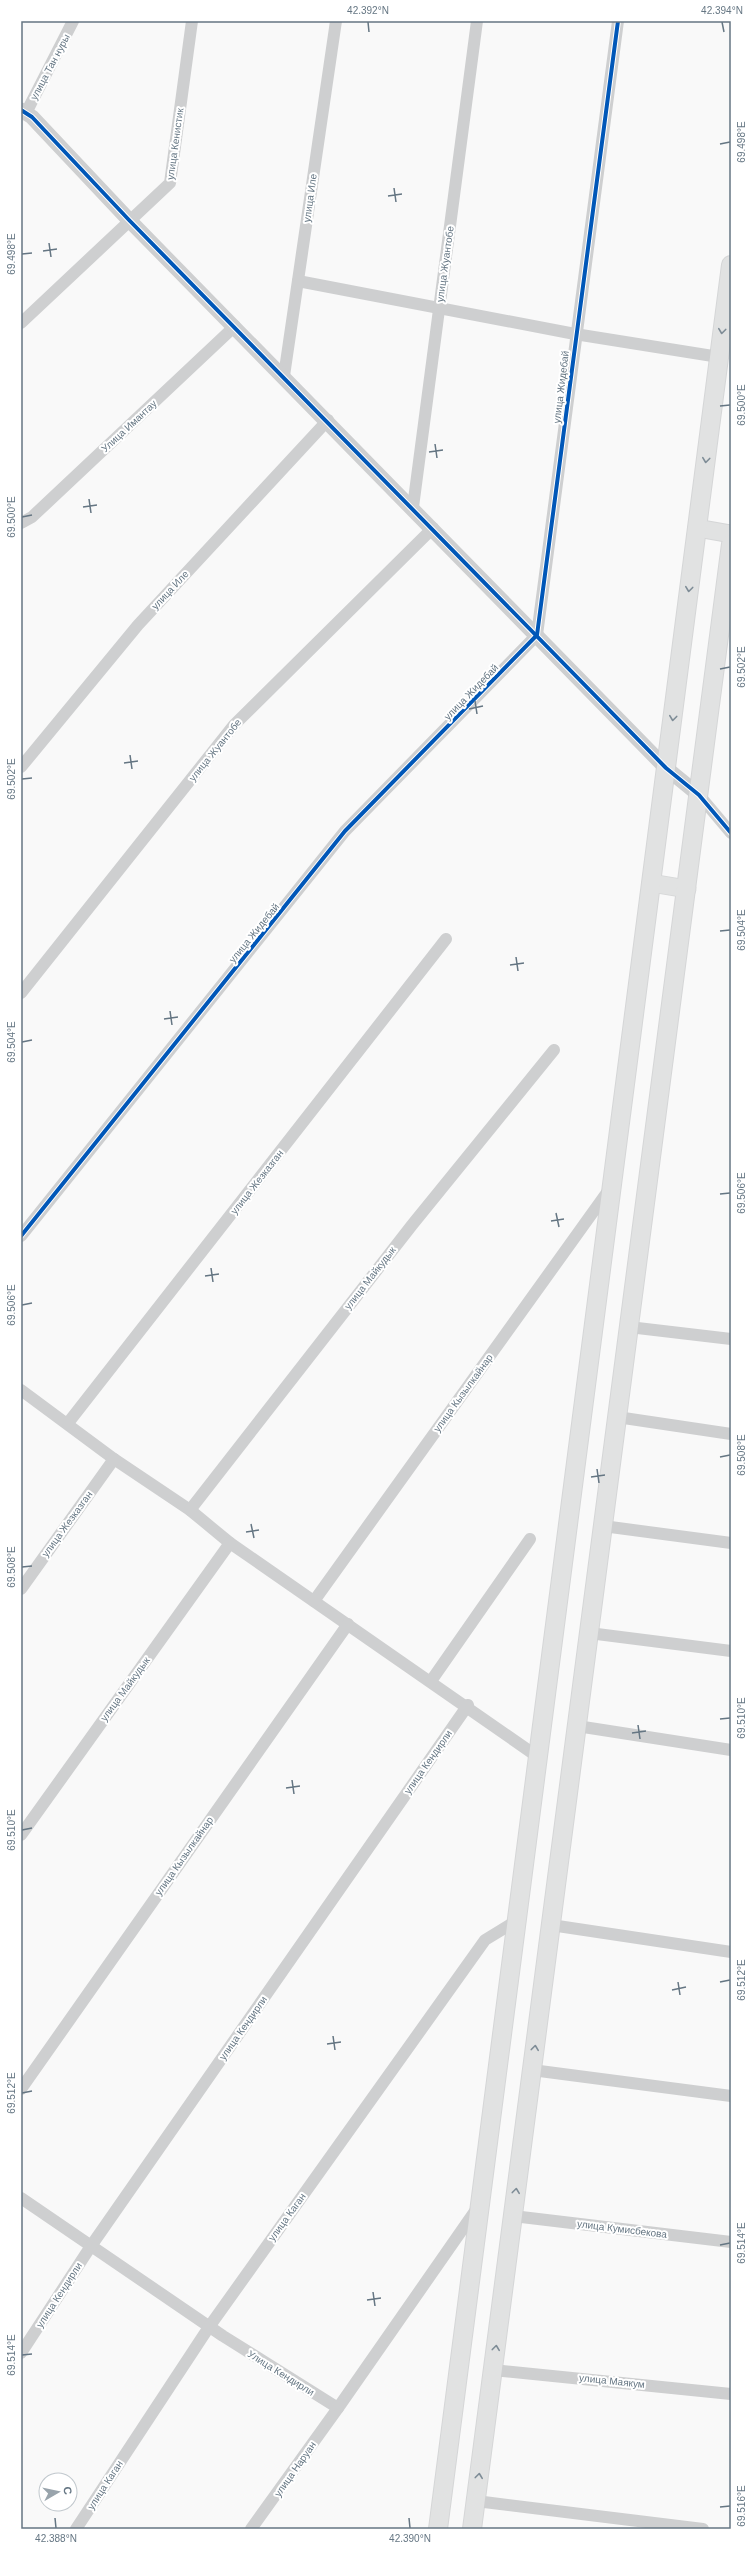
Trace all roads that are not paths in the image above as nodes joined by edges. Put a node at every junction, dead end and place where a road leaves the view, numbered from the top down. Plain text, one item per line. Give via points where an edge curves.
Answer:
1 (73, 21) edge
2 (192, 21) edge
3 (336, 21) edge
4 (477, 21) edge
5 (618, 21) edge
6 (23, 111) edge
7 (129, 220) junction
8 (731, 265) edge
9 (298, 281) junction
10 (439, 309) junction
11 (21, 323) edge
12 (235, 326) junction
13 (575, 334) junction
14 (719, 357) junction
15 (284, 376) junction
16 (328, 420) junction
17 (413, 507) junction
18 (21, 523) edge
19 (433, 528) junction
20 (697, 528) junction
21 (731, 534) edge
22 (731, 544) edge
23 (537, 635) junction
24 (21, 767) edge
25 (666, 768) junction
26 (699, 795) junction
27 (731, 833) edge
28 (651, 883) junction
29 (686, 889) junction
30 (446, 939) dead end
31 (21, 994) edge
32 (554, 1050) dead end
33 (612, 1186) junction
34 (21, 1236) edge
35 (629, 1327) junction
36 (731, 1339) edge
37 (21, 1390) edge
38 (617, 1417) junction
39 (68, 1423) junction
40 (731, 1434) edge
41 (114, 1459) junction
42 (190, 1510) junction
43 (603, 1526) junction
44 (530, 1539) dead end
45 (230, 1543) junction
46 (731, 1543) edge
47 (21, 1589) edge
48 (314, 1601) junction
49 (348, 1624) junction
50 (589, 1633) junction
51 (731, 1651) edge
52 (431, 1681) junction
53 (467, 1706) junction
54 (577, 1726) junction
55 (731, 1750) edge
56 (538, 1757) junction
57 (21, 1835) edge
58 (516, 1921) junction
59 (551, 1925) junction
60 (731, 1952) edge
61 (532, 2070) junction
62 (21, 2089) edge
63 (731, 2096) edge
64 (21, 2198) edge
65 (478, 2206) junction
66 (513, 2216) junction
67 (731, 2242) edge
68 (91, 2246) junction
69 (209, 2327) junction
70 (21, 2353) edge
71 (493, 2370) junction
72 (731, 2394) edge
73 (338, 2408) junction
74 (476, 2501) junction
75 (76, 2529) edge
76 (252, 2529) edge
77 (438, 2529) edge
78 (472, 2529) edge
79 (703, 2529) edge

1 - 6 street, улица Тан нуры
2 - 7 street, улица Кенистик via 170,183
3 - 9 street, улица Иле
4 - 10 street, улица Жуантобе
5 - 13 street, улица Жидебай
6 - 7 street
7 - 11 street, улица Кенистик
7 - 12 street
8 -> 14 main road
9 - 10 street
9 - 15 street, улица Иле
10 - 13 street
10 - 17 street, улица Жуантобе
12 - 15 street
12 - 18 street, Улица Имантау via 32,517
13 - 14 street
13 - 23 street, улица Жидебай
14 -> 20 main road
15 - 16 street
16 - 17 street
16 - 24 street, улица Иле via 138,625
17 - 19 street
19 - 23 street
19 - 31 street, улица Жуантобе via 234,725
20 - 21 main road
20 -> 25 main road
22 - 26 main road
23 - 25 street
23 - 34 street, улица Жидебай via 345,832
25 - 26 street
25 - 28 main road
26 - 27 street
26 - 29 main road
28 - 29 main road
28 - 33 main road
29 - 35 main road
30 - 39 street, улица Жезказган
32 - 42 street, улица Майкудык via 412,1225
33 - 48 street, улица Кызылкайнар
33 - 56 main road
35 - 36 street
35 - 38 main road
37 - 39 street
38 - 40 street
38 - 43 main road
39 - 41 street
41 - 42 street
41 - 47 street, улица Жезказган
42 - 45 street
43 - 46 street
43 - 50 main road
44 - 52 street
45 - 48 street
45 - 57 street, улица Майкудык
48 - 49 street
49 - 52 street
49 - 62 street, улица Кызылкайнар
50 - 51 street
50 - 54 main road
52 - 53 street
53 - 56 street
53 - 68 street, улица Кендирли
54 - 55 street
54 - 59 main road
56 - 58 main road
58 - 65 main road
58 - 69 street, улица Каган via 485,1940
59 - 60 street
61 -> 59 main road
61 - 63 street
66 -> 61 main road
64 - 68 street, Улица Кендирли
65 - 73 street
65 - 77 main road
66 - 67 street, улица Кумисбекова
71 -> 66 main road
68 - 69 street, Улица Кендирли
68 - 70 street, улица Кендирли
69 - 73 street, Улица Кендирли
69 - 75 street, улица Каган
71 - 72 street, улица Маякум
74 -> 71 main road
73 - 76 street, улица Наруан
74 - 78 main road
74 - 79 street

